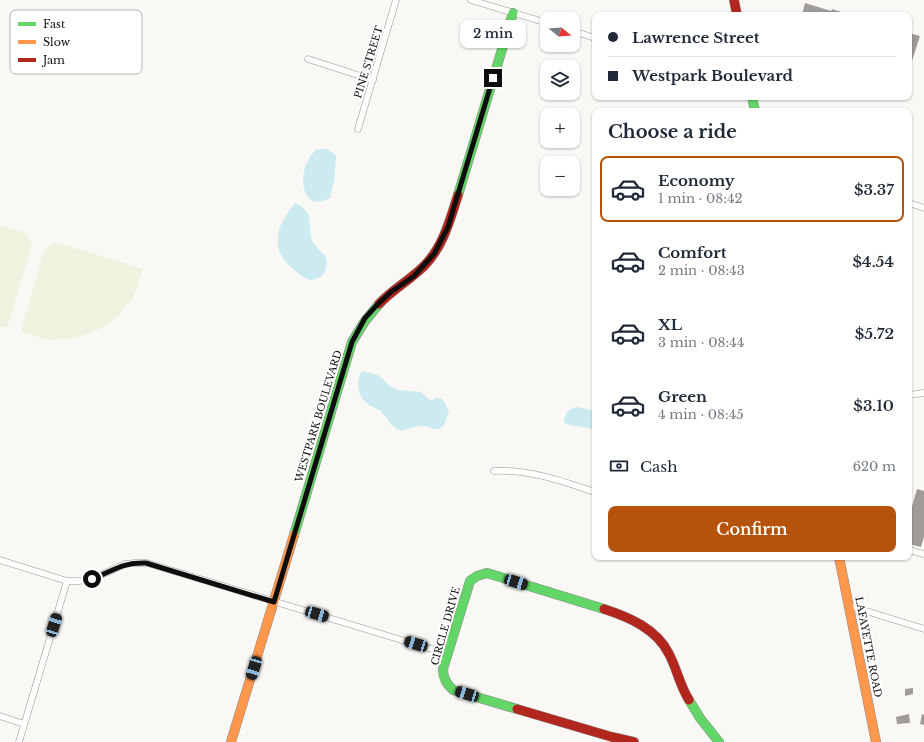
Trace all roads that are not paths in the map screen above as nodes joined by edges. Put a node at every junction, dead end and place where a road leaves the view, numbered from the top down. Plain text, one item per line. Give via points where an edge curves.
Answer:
1 (396, 0) edge
2 (471, 0) edge
3 (734, 0) edge
4 (736, 12) edge
5 (513, 13) junction
6 (540, 21) edge
7 (580, 33) edge
8 (592, 37) edge
9 (308, 59) dead end
10 (373, 80) junction
11 (358, 129) dead end
12 (912, 204) edge
13 (924, 208) edge
14 (924, 393) edge
15 (912, 395) edge
16 (494, 471) dead end
17 (592, 491) edge
18 (912, 551) edge
19 (924, 554) edge
20 (0, 560) edge
21 (841, 560) edge
22 (67, 581) junction
23 (274, 602) junction
24 (850, 606) junction
25 (924, 629) edge
26 (448, 654) junction
27 (0, 716) edge
28 (24, 724) junction
29 (19, 742) edge
30 (231, 742) edge
31 (634, 742) edge
32 (719, 742) edge
33 (877, 742) edge

1 - 10 street, PINE STREET
2 - 5 street
3 - 4 street
5 - 6 street
5 - 23 street, WESTPARK BOULEVARD via 448,227 433,256 414,276 377,305 365,318 352,342
7 - 8 street
9 - 10 street
10 - 11 street, PINE STREET
12 - 13 street
14 - 15 street
16 - 17 street via 511,470 548,476
18 - 19 street
20 - 22 street
21 - 24 street, LAFAYETTE ROAD
22 - 23 street via 92,579 125,564 146,563
22 - 28 street
23 - 26 street
23 - 30 street, WESTPARK BOULEVARD
24 - 25 street
24 - 33 street, LAFAYETTE ROAD
26 - 31 street, CIRCLE DRIVE via 443,675 444,681 453,690
26 - 32 street, CIRCLE DRIVE via 468,586 470,581 480,574 487,573 619,614 642,625 662,642 687,697
27 - 28 street
28 - 29 street

